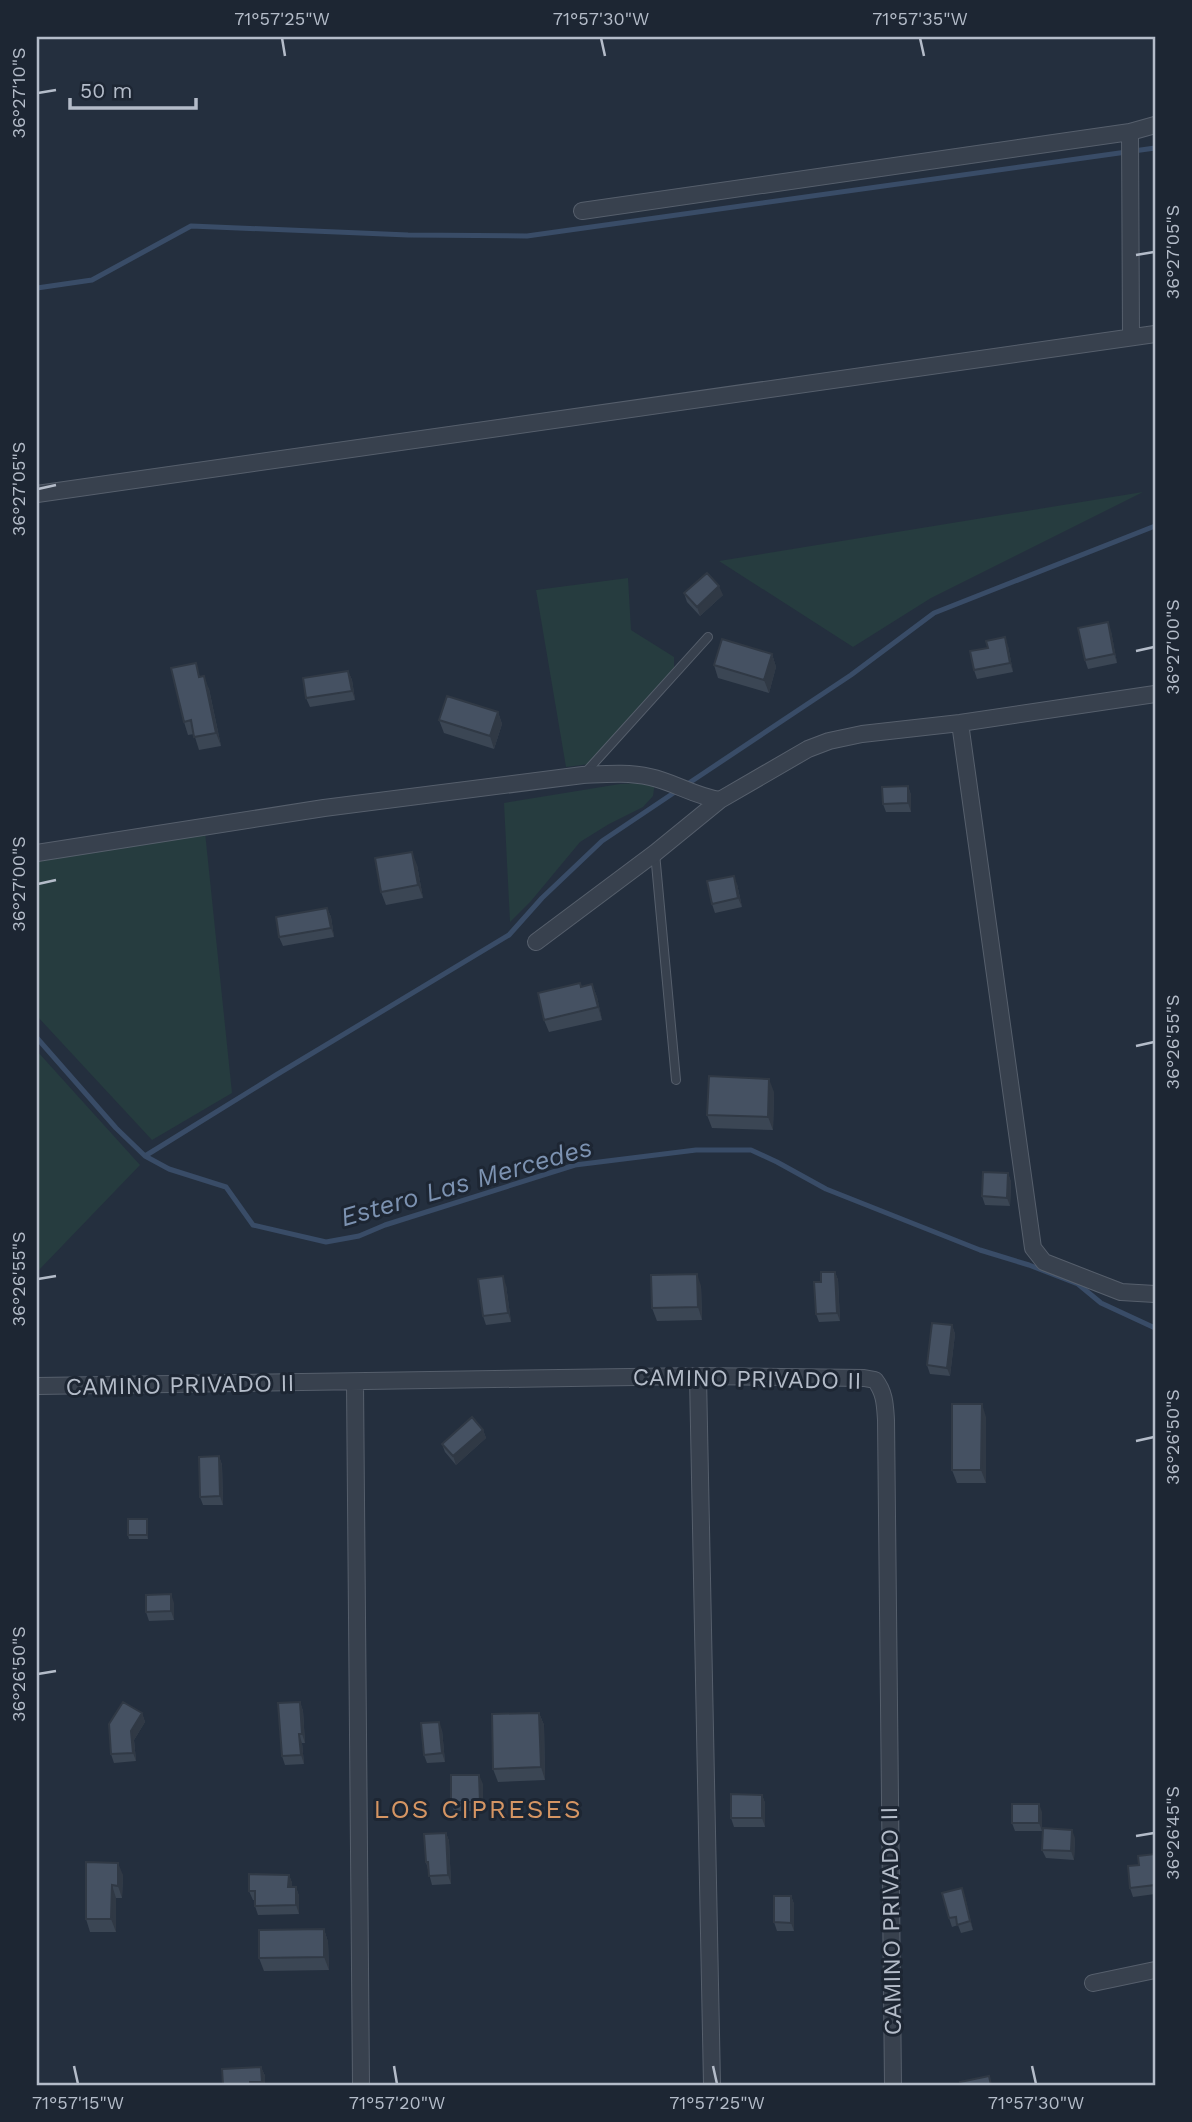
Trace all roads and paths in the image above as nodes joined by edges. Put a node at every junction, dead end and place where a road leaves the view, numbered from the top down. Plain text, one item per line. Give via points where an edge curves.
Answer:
1 (1155, 125) edge
2 (1130, 136) junction
3 (582, 211) dead end
4 (1155, 334) edge
5 (1131, 337) junction
6 (37, 494) edge
7 (708, 637) dead end
8 (1155, 694) edge
9 (960, 723) junction
10 (583, 775) junction
11 (720, 800) junction
12 (37, 853) edge
13 (655, 853) junction
14 (536, 942) dead end
15 (676, 1080) dead end
16 (1155, 1294) edge
17 (698, 1376) junction
18 (355, 1383) junction
19 (37, 1386) edge
20 (1155, 1970) edge
21 (1093, 1983) dead end
22 (361, 2085) edge
23 (712, 2085) edge
24 (893, 2085) edge

1 - 2 street
2 - 3 street
2 - 5 street
4 - 5 street
5 - 6 street
7 - 10 lane
8 - 9 street
9 - 11 street via 829,741 808,748
9 - 16 street via 1033,1248 1044,1262 1121,1293
10 - 11 street via 653,777 703,798
10 - 12 street via 324,808
11 - 13 street
13 - 14 street
13 - 15 lane
17 - 18 street, CAMINO PRIVADO II
17 - 23 street
17 - 24 street, CAMINO PRIVADO II via 864,1378 875,1380 882,1388
18 - 19 street, CAMINO PRIVADO II
18 - 22 street
20 - 21 street

